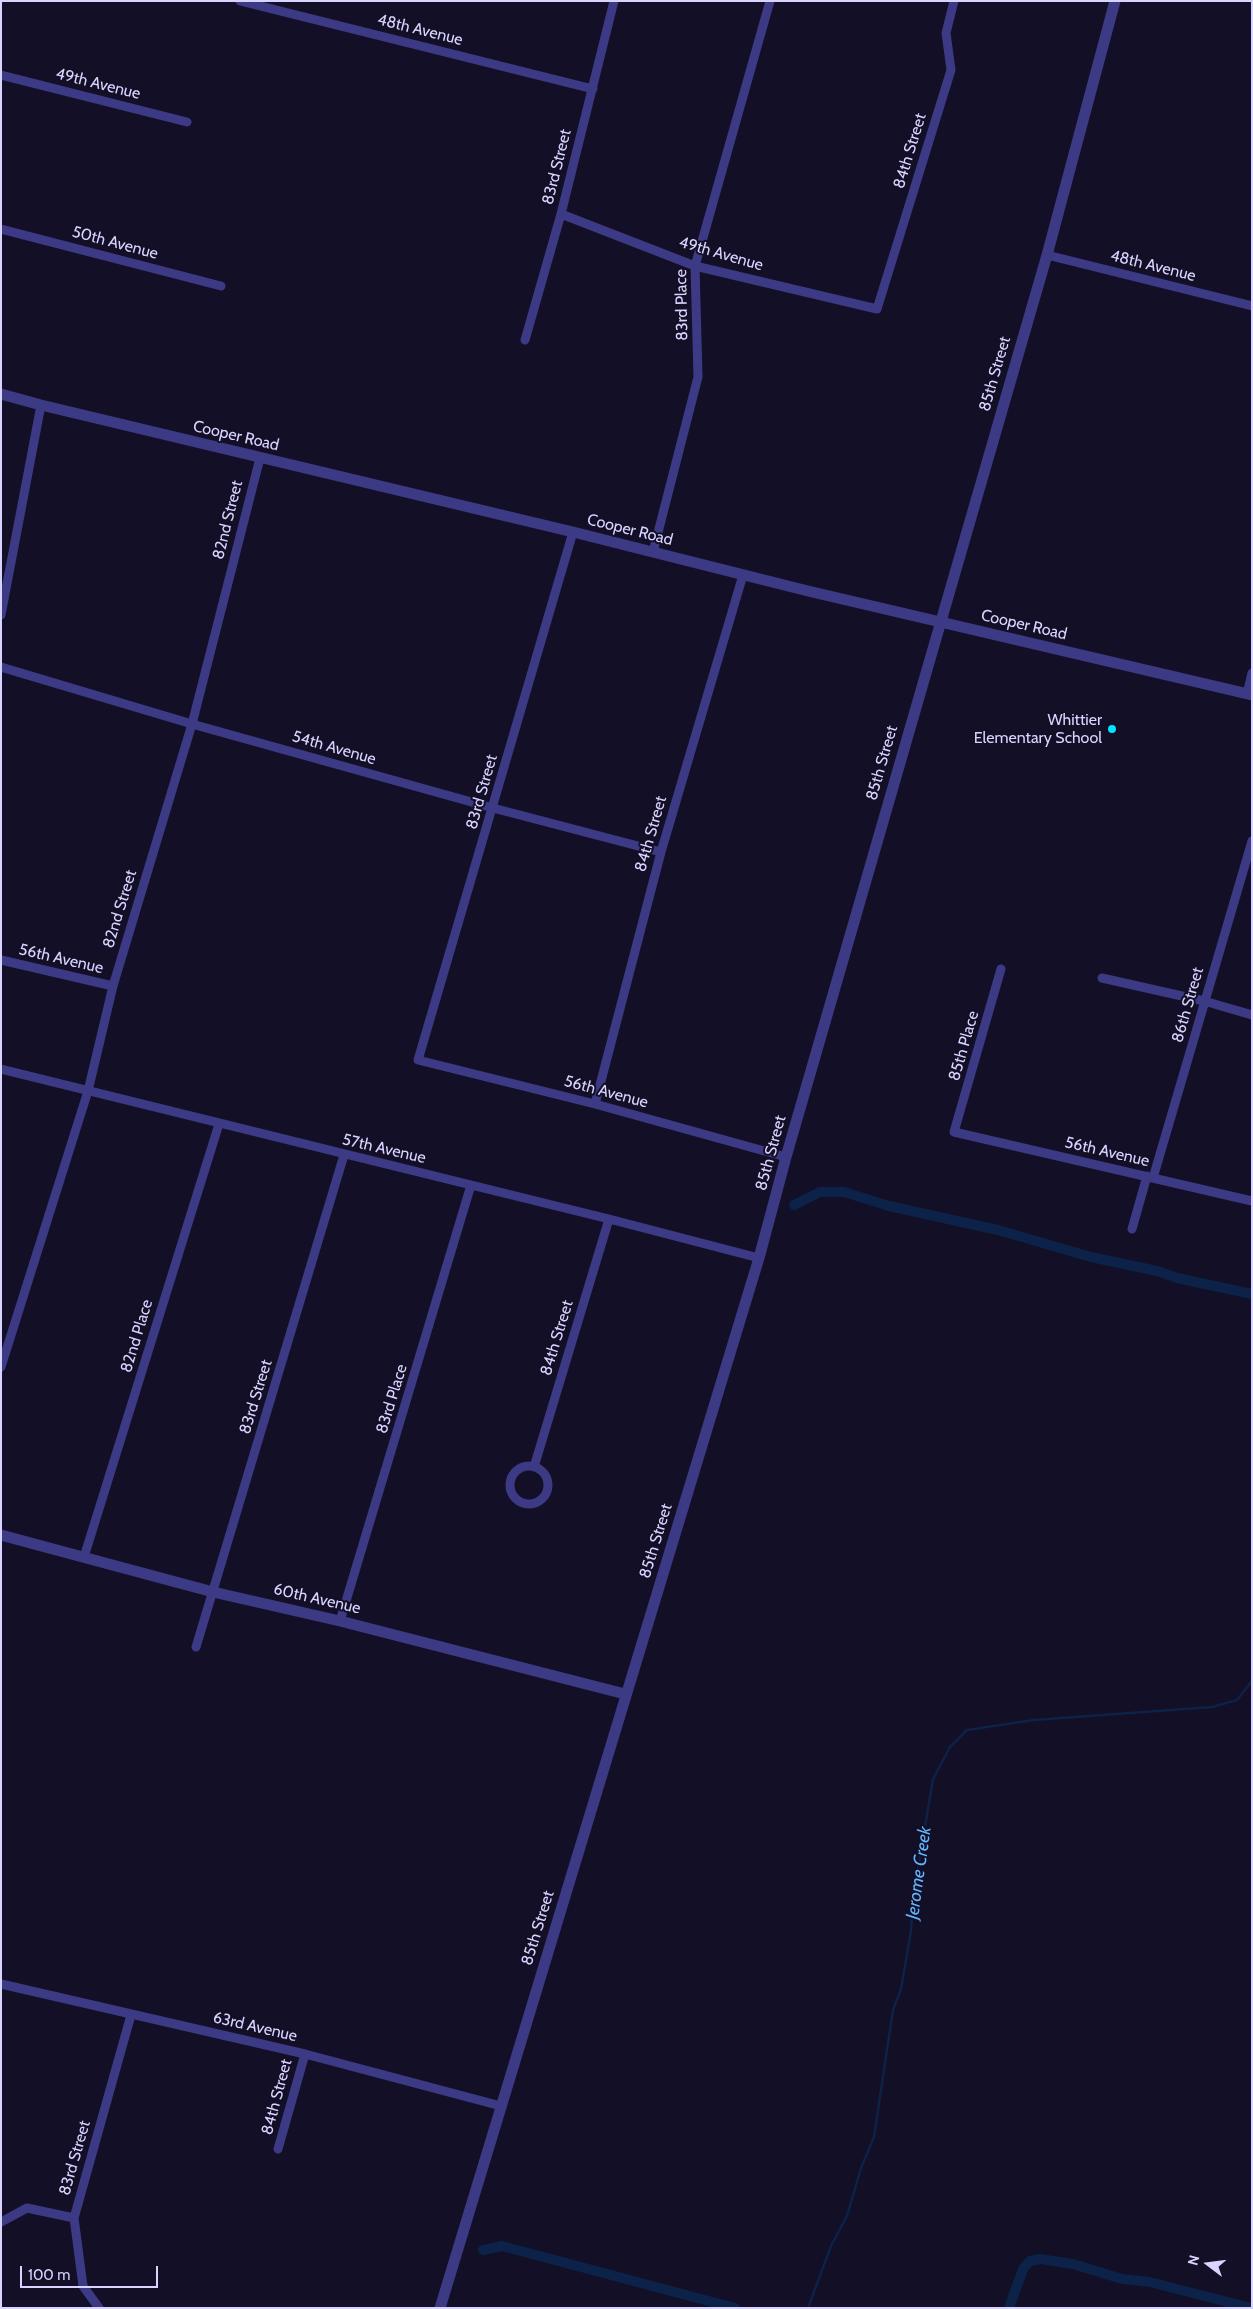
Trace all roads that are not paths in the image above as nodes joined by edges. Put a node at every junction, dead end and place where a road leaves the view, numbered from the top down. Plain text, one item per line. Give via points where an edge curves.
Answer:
1 (240, 1) edge
2 (614, 1) edge
3 (770, 1) edge
4 (954, 1) edge
5 (1115, 1) edge
6 (1, 75) edge
7 (592, 89) junction
8 (188, 122) dead end
9 (561, 214) junction
10 (1, 229) edge
11 (1046, 255) junction
12 (695, 266) junction
13 (222, 286) dead end
14 (1252, 306) edge
15 (877, 309) joint
16 (525, 340) dead end
17 (1, 394) edge
18 (41, 405) junction
19 (260, 458) junction
20 (573, 532) junction
21 (653, 552) junction
22 (743, 575) junction
23 (1, 615) edge
24 (940, 622) junction
25 (1, 667) edge
26 (1252, 673) edge
27 (1249, 695) edge
28 (192, 724) junction
29 (493, 808) junction
30 (1252, 840) edge
31 (661, 852) junction
32 (1, 960) edge
33 (1002, 969) dead end
34 (1102, 978) dead end
35 (113, 986) junction
36 (1204, 1001) junction
37 (1252, 1014) edge
38 (418, 1060) joint
39 (1, 1069) edge
40 (88, 1091) junction
41 (595, 1104) junction
42 (219, 1124) junction
43 (954, 1132) joint
44 (344, 1155) junction
45 (786, 1157) junction
46 (1150, 1177) junction
47 (471, 1185) junction
48 (1252, 1201) edge
49 (609, 1219) junction
50 (1132, 1229) dead end
51 (760, 1258) junction
52 (1, 1367) edge
53 (534, 1466) junction
54 (1, 1535) edge
55 (84, 1557) junction
56 (213, 1592) junction
57 (340, 1621) junction
58 (196, 1647) dead end
59 (626, 1694) junction
60 (1, 1984) edge
61 (131, 2015) junction
62 (305, 2054) junction
63 (501, 2106) junction
64 (278, 2149) dead end
65 (74, 2218) junction
66 (1, 2222) edge
67 (99, 2308) edge
68 (440, 2308) edge

1 - 7 street, 48th Avenue
2 - 7 street, 83rd Street
3 - 12 street, 83rd Place
4 - 15 street, 84th Street via 946,33 950,70
5 - 11 street, 85th Street
6 - 8 street, 49th Avenue
7 - 9 street, 83rd Street
9 - 12 street, 49th Avenue
9 - 16 street, 83rd Street
10 - 13 street, 50th Avenue
11 - 14 street, 48th Avenue
11 - 24 street, 85th Street
12 - 15 street, 49th Avenue
12 - 21 street, 83rd Place via 698,377
17 - 18 street, Cooper Road
18 - 19 street, Cooper Road
18 - 23 street
19 - 20 street, Cooper Road
19 - 28 street, 82nd Street
20 - 21 street, Cooper Road
20 - 29 street, 83rd Street
21 - 22 street, Cooper Road
22 - 24 street, Cooper Road
22 - 31 street, 84th Street
24 - 27 street, Cooper Road
24 - 45 street, 85th Street
25 - 28 street, 54th Avenue
26 - 27 street
28 - 29 street, 54th Avenue
28 - 35 street, 82nd Street
29 - 31 street, 54th Avenue
29 - 38 street, 83rd Street
30 - 36 street, 86th Street
31 - 41 street, 84th Street
32 - 35 street, 56th Avenue
33 - 43 street, 85th Place
34 - 36 street
35 - 40 street, 82nd Street
36 - 37 street
36 - 46 street, 86th Street
38 - 41 street, 56th Avenue
39 - 40 street, 57th Avenue
40 - 42 street, 57th Avenue
40 - 52 street, 82nd Street
41 - 45 street, 56th Avenue
42 - 44 street, 57th Avenue
42 - 55 street, 82nd Place
43 - 46 street, 56th Avenue
44 - 47 street, 57th Avenue
44 - 56 street, 83rd Street
45 - 51 street, 85th Street
46 - 48 street, 56th Avenue
46 - 50 street, 86th Street
47 - 49 street, 57th Avenue
47 - 57 street, 83rd Place
49 - 51 street, 57th Avenue
49 - 53 street, 84th Street
51 - 59 street, 85th Street
53 - 53 street via 522,1467 510,1480 515,1497 526,1504 543,1498 548,1486 544,1474
54 - 55 street, 60th Avenue
55 - 56 street, 60th Avenue
56 - 57 street, 60th Avenue
56 - 58 street, 83rd Street
57 - 59 street, 60th Avenue
59 - 63 street, 85th Street
60 - 61 street, 63rd Avenue
61 - 62 street, 63rd Avenue
61 - 65 street, 83rd Street
62 - 63 street, 63rd Avenue
62 - 64 street, 84th Street
63 - 68 street, 85th Street
65 - 66 street via 27,2208
65 - 67 street, 83rd Street via 83,2286

